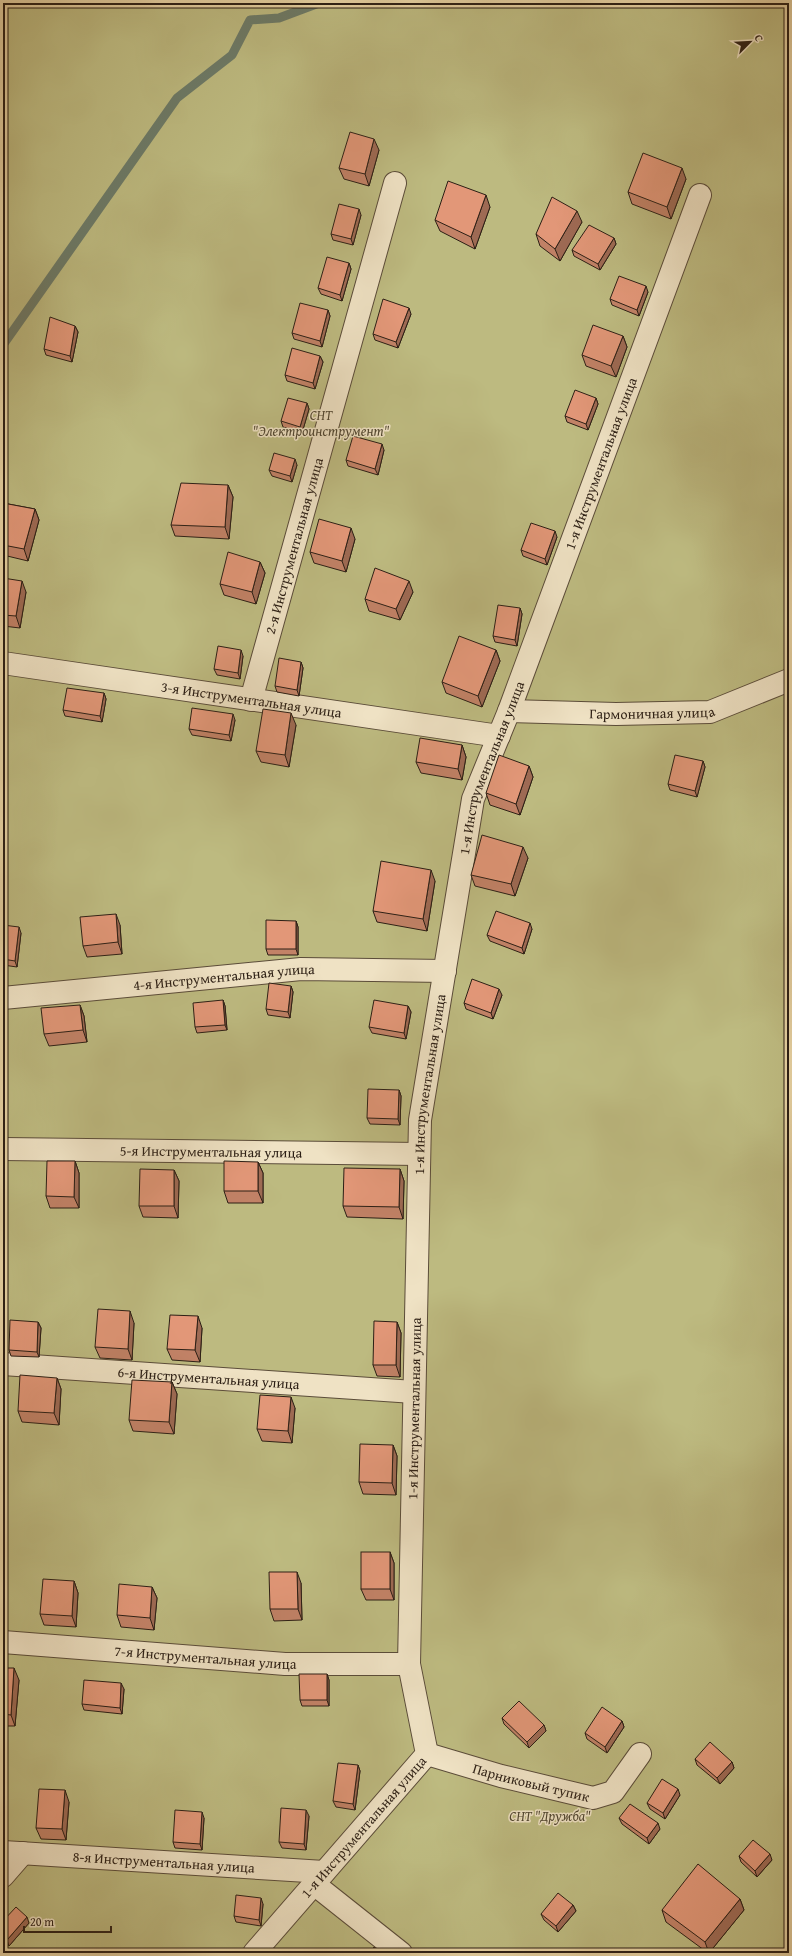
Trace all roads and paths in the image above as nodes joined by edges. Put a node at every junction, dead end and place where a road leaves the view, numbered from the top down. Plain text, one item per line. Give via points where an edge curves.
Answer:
1 (395, 183) dead end
2 (700, 194) dead end
3 (3, 663) edge
4 (789, 680) edge
5 (251, 700) junction
6 (509, 711) junction
7 (499, 736) junction
8 (445, 971) junction
9 (3, 998) edge
10 (3, 1149) edge
11 (419, 1154) junction
12 (3, 1364) edge
13 (414, 1392) junction
14 (3, 1642) edge
15 (409, 1664) junction
16 (427, 1754) junction
17 (640, 1754) dead end
18 (13, 1853) edge
19 (3, 1876) edge
20 (319, 1878) junction
21 (254, 1953) edge
22 (401, 1953) edge

1 - 5 street, 2-я Инструментальная улица
2 - 6 street, 1-я Инструментальная улица
3 - 5 street, 3-я Инструментальная улица
4 - 6 street, Гармоничная улица via 710,712 616,714
5 - 7 street, 3-я Инструментальная улица
6 - 7 street, 1-я Инструментальная улица
7 - 8 street, 1-я Инструментальная улица via 473,799
8 - 9 street, 4-я Инструментальная улица via 301,969
8 - 11 street, 1-я Инструментальная улица via 420,1120
10 - 11 street, 5-я Инструментальная улица
11 - 13 street, 1-я Инструментальная улица
12 - 13 street, 6-я Инструментальная улица
13 - 15 street, 1-я Инструментальная улица
14 - 15 street, 7-я Инструментальная улица via 285,1664
15 - 16 street, 1-я Инструментальная улица
16 - 17 street, Парниковый тупик via 501,1776 593,1798 612,1792
16 - 20 street, 1-я Инструментальная улица
18 - 19 street
18 - 20 street, 8-я Инструментальная улица
20 - 21 street, 1-я Инструментальная улица
20 - 22 street

